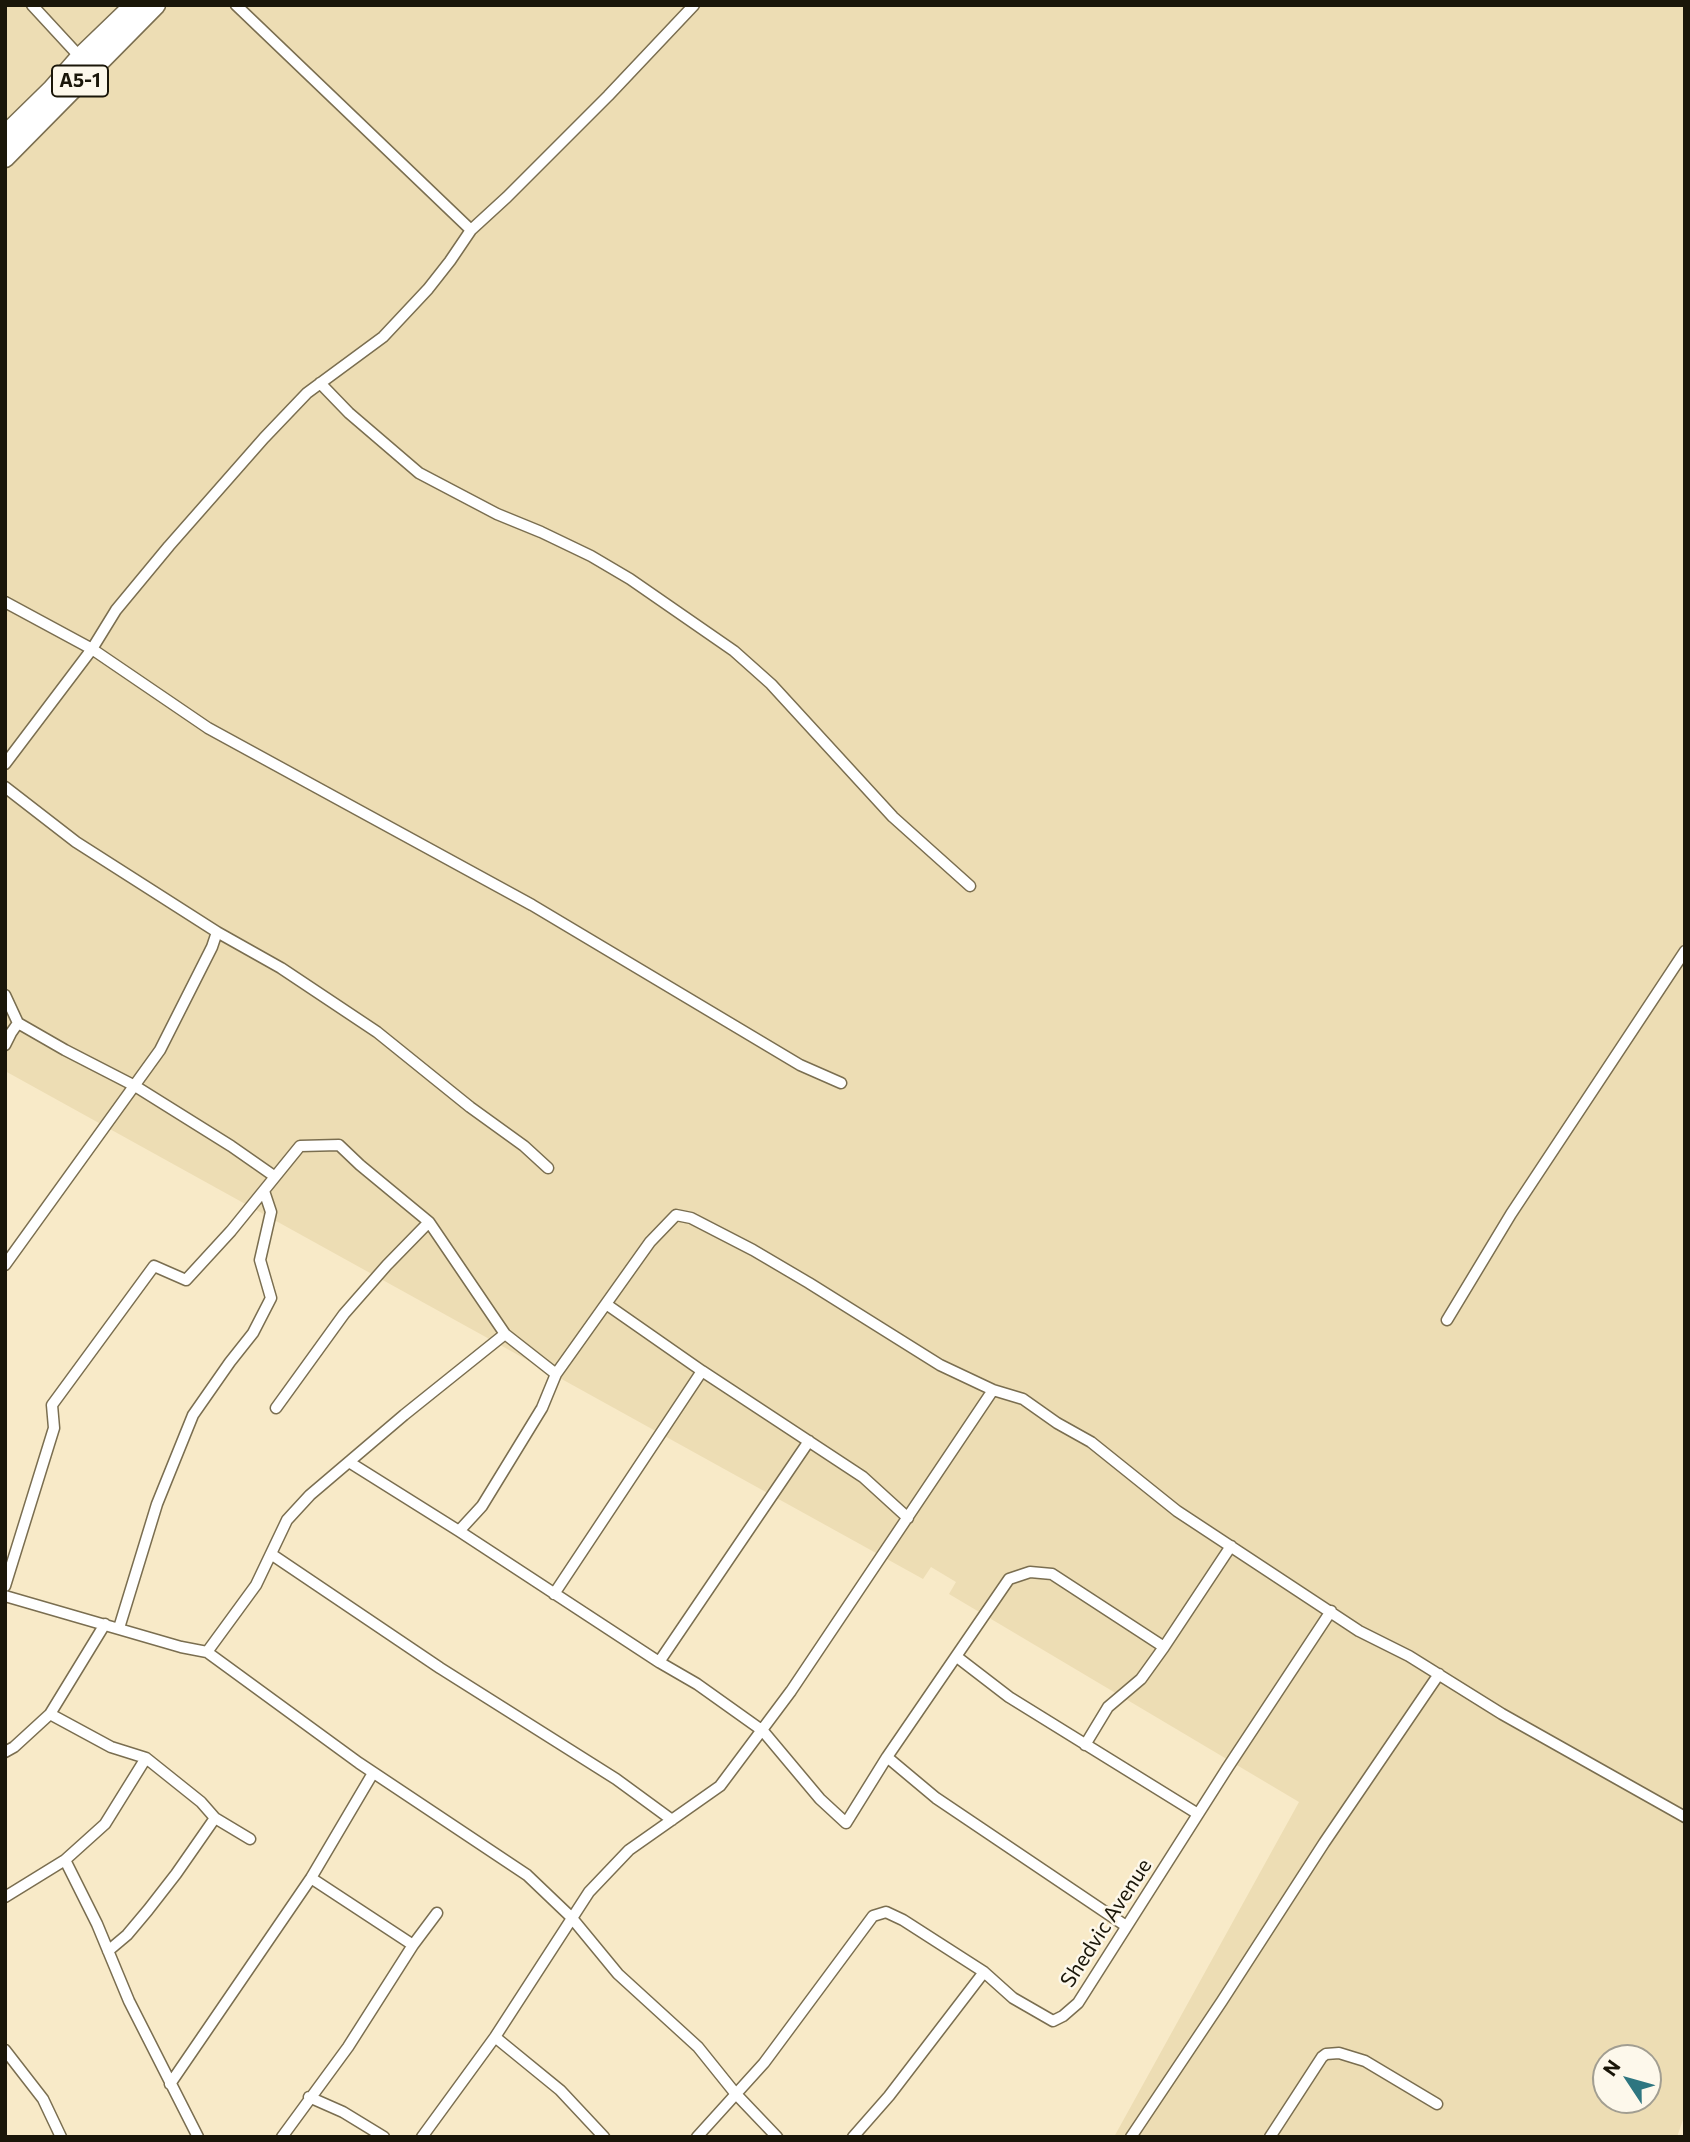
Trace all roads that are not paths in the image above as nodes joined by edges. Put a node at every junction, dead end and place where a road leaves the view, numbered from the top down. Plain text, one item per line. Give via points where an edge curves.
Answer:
1 (32, 5) edge
2 (134, 5) edge
3 (156, 5) edge
4 (236, 5) edge
5 (694, 5) edge
6 (80, 57) junction
7 (5, 135) edge
8 (5, 159) edge
9 (471, 230) junction
10 (320, 383) junction
11 (5, 602) edge
12 (92, 649) junction
13 (5, 764) edge
14 (5, 787) edge
15 (970, 886) dead end
16 (217, 932) junction
17 (1685, 951) edge
18 (5, 995) edge
19 (18, 1023) junction
20 (5, 1045) edge
21 (841, 1083) dead end
22 (135, 1086) junction
23 (548, 1168) dead end
24 (274, 1176) junction
25 (264, 1191) junction
26 (429, 1222) junction
27 (5, 1265) edge
28 (606, 1304) junction
29 (1447, 1320) dead end
30 (505, 1334) junction
31 (702, 1371) junction
32 (556, 1374) junction
33 (993, 1391) junction
34 (276, 1408) dead end
35 (809, 1441) junction
36 (349, 1462) junction
37 (908, 1518) junction
38 (459, 1531) junction
39 (1231, 1546) junction
40 (271, 1554) junction
41 (5, 1586) edge
42 (554, 1594) junction
43 (5, 1596) edge
44 (1331, 1611) junction
45 (105, 1624) junction
46 (119, 1628) junction
47 (1164, 1647) junction
48 (207, 1652) junction
49 (957, 1657) junction
50 (659, 1662) junction
51 (1439, 1674) junction
52 (50, 1714) junction
53 (762, 1731) junction
54 (1085, 1745) junction
55 (5, 1752) edge
56 (146, 1758) junction
57 (887, 1758) junction
58 (373, 1773) junction
59 (1198, 1814) junction
60 (1685, 1817) edge
61 (215, 1818) junction
62 (672, 1820) junction
63 (250, 1839) dead end
64 (65, 1860) junction
65 (312, 1878) junction
66 (5, 1897) edge
67 (437, 1913) dead end
68 (571, 1917) junction
69 (1126, 1926) junction
70 (413, 1945) junction
71 (108, 1951) junction
72 (984, 1972) junction
73 (495, 2037) junction
74 (5, 2050) edge
75 (170, 2084) junction
76 (735, 2093) junction
77 (309, 2097) junction
78 (1437, 2104) dead end
79 (61, 2137) edge
80 (198, 2137) edge
81 (282, 2137) edge
82 (384, 2137) edge
83 (422, 2137) edge
84 (604, 2137) edge
85 (697, 2137) edge
86 (777, 2137) edge
87 (852, 2137) edge
88 (1131, 2137) edge
89 (1270, 2137) edge

1 - 6 street
2 - 6 highway, A5-1
3 - 8 highway, A5-1
4 - 9 street
5 - 9 street
6 - 7 highway, A5-1
9 - 10 street via 428,289 383,337
10 - 12 street via 264,438 169,546 116,610
10 - 15 street via 419,473 591,556 734,651 771,684 892,817
11 - 12 street
12 - 13 street
12 - 21 street via 208,728 532,905 800,1065
14 - 16 street via 76,842
16 - 22 street via 160,1050
16 - 23 street via 377,1032
17 - 29 street via 1511,1214
18 - 19 street
19 - 20 street
19 - 22 street
22 - 24 street
22 - 27 street
24 - 25 street
24 - 26 street via 300,1146 339,1145
25 - 41 street via 186,1280 154,1266 52,1405 54,1428
25 - 46 street via 271,1212 260,1260 271,1298 253,1333 192,1415
26 - 30 street
26 - 34 street via 344,1314
28 - 31 street
28 - 32 street
28 - 33 street via 650,1242 676,1215 691,1218 753,1250 940,1365
30 - 32 street
30 - 36 street
31 - 35 street
31 - 42 street
32 - 38 street via 542,1408 482,1506
33 - 37 street
33 - 39 street via 1023,1399 1091,1442 1177,1511
35 - 37 street via 863,1477
35 - 50 street
36 - 38 street
36 - 40 street via 287,1520
37 - 53 street
38 - 42 street
39 - 44 street
39 - 47 street
40 - 48 street via 256,1585
40 - 62 street
42 - 50 street
43 - 45 street
44 - 51 street
44 - 59 street, Shedvic Avenue
45 - 46 street
45 - 52 street
46 - 48 street
47 - 49 street via 1052,1574 1030,1572 1009,1579
47 - 54 street via 1141,1679 1108,1707
48 - 58 street
49 - 54 street
49 - 57 street
50 - 53 street
51 - 60 street
51 - 88 street
52 - 55 street
52 - 56 street via 111,1747
53 - 57 street via 846,1823
53 - 62 street via 720,1786
54 - 59 street
56 - 61 street
56 - 64 street via 105,1824
57 - 69 street via 936,1798
58 - 65 street
58 - 68 street via 527,1875
59 - 69 street, Shedvic Avenue
61 - 63 street
61 - 71 street via 148,1910
62 - 68 street via 629,1850
64 - 66 street
64 - 71 street
65 - 70 street
65 - 75 street
67 - 70 street
68 - 73 street
68 - 76 street via 618,1974 698,2047
69 - 72 street, Shedvic Avenue via 1078,2003 1053,2021 1013,1998
70 - 77 street via 348,2047
71 - 75 street
72 - 76 street, Shedvic Avenue via 903,1920 886,1912 873,1916 764,2063
72 - 87 street via 890,2096
73 - 83 street
73 - 84 street via 560,2090
74 - 79 street via 43,2099
75 - 80 street
76 - 85 street, Shedvic Avenue
76 - 86 street
77 - 81 street
77 - 82 street
78 - 89 street via 1365,2061 1326,2054

